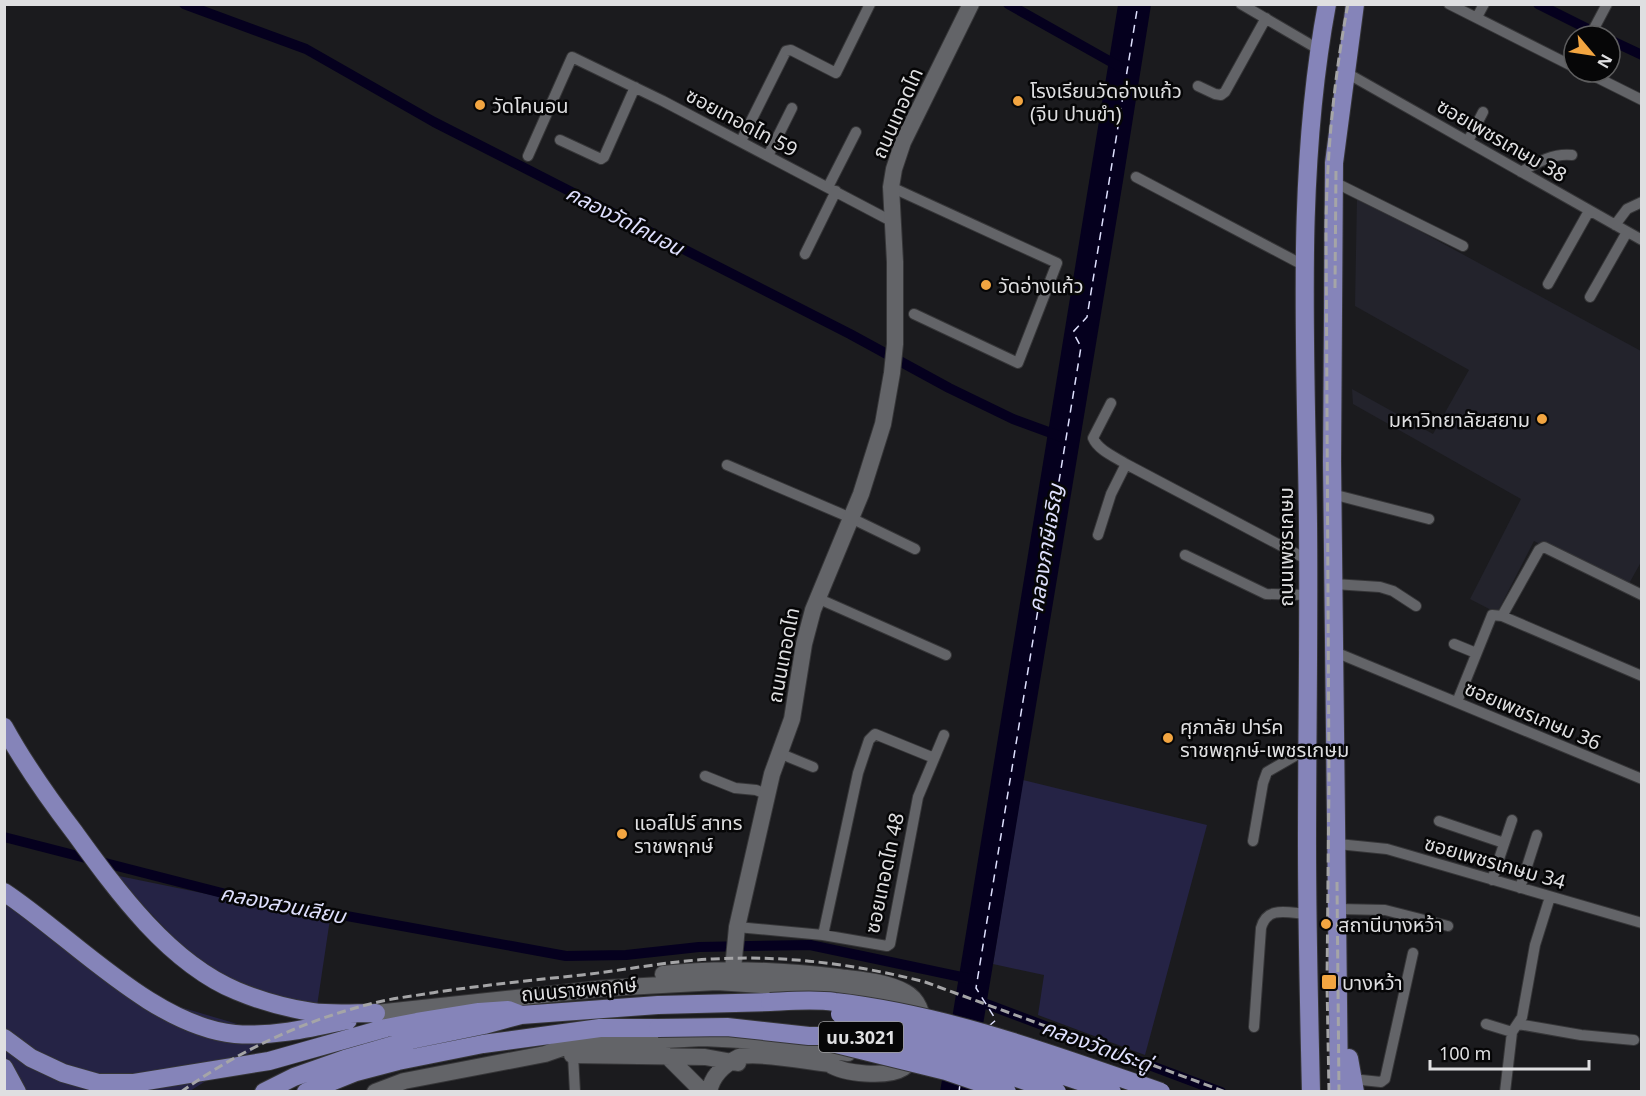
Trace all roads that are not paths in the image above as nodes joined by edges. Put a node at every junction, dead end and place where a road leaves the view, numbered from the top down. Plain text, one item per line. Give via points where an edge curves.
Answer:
1 (870, 4) edge
2 (971, 4) edge
3 (1241, 4) edge
4 (1355, 4) edge
5 (1449, 4) edge
6 (1484, 4) edge
7 (1606, 4) edge
8 (1326, 5) edge
9 (1477, 17) junction
10 (1266, 18) junction
11 (1596, 24) edge
12 (1318, 49) junction
13 (1562, 61) edge
14 (1345, 72) junction
15 (1610, 84) edge
16 (1198, 86) dead end
17 (635, 87) junction
18 (1641, 100) edge
19 (792, 108) dead end
20 (1483, 112) dead end
21 (856, 132) dead end
22 (560, 140) dead end
23 (741, 141) junction
24 (1468, 141) junction
25 (1572, 155) dead end
26 (528, 156) dead end
27 (768, 156) junction
28 (1521, 172) junction
29 (1136, 177) dead end
30 (1334, 182) junction
31 (891, 187) junction
32 (832, 189) junction
33 (1641, 202) edge
34 (1589, 211) junction
35 (893, 222) junction
36 (1615, 225) junction
37 (1627, 232) junction
38 (1641, 240) edge
39 (1463, 246) dead end
40 (805, 254) dead end
41 (1305, 266) junction
42 (1548, 284) dead end
43 (1590, 297) dead end
44 (914, 314) dead end
45 (1111, 403) dead end
46 (1126, 464) junction
47 (728, 465) dead end
48 (1332, 494) junction
49 (851, 518) junction
50 (1429, 519) dead end
51 (1098, 535) dead end
52 (915, 549) dead end
53 (1185, 555) dead end
54 (1334, 559) junction
55 (1308, 560) junction
56 (1334, 584) junction
57 (1308, 595) junction
58 (1641, 595) edge
59 (817, 598) junction
60 (1416, 606) dead end
61 (1503, 616) junction
62 (1454, 644) dead end
63 (1335, 652) junction
64 (1476, 653) junction
65 (946, 655) dead end
66 (1641, 676) edge
67 (1457, 702) junction
68 (4, 727) edge
69 (944, 735) dead end
70 (1307, 749) junction
71 (779, 753) junction
72 (934, 758) junction
73 (813, 766) dead end
74 (705, 776) dead end
75 (1641, 779) edge
76 (766, 794) junction
77 (1512, 820) dead end
78 (1439, 821) dead end
79 (1537, 835) dead end
80 (1253, 840) dead end
81 (1504, 843) junction
82 (1338, 844) junction
83 (1492, 880) junction
84 (1520, 888) junction
85 (4, 892) edge
86 (1550, 897) junction
87 (1338, 909) junction
88 (1307, 914) junction
89 (1641, 923) edge
90 (1448, 926) dead end
91 (823, 935) junction
92 (734, 946) junction
93 (1413, 953) dead end
94 (607, 988) junction
95 (770, 1002) junction
96 (376, 1013) junction
97 (521, 1015) junction
98 (1486, 1024) dead end
99 (1254, 1026) dead end
100 (1515, 1028) junction
101 (809, 1036) junction
102 (4, 1038) edge
103 (1634, 1040) dead end
104 (544, 1054) junction
105 (573, 1055) junction
106 (666, 1055) junction
107 (732, 1063) junction
108 (4, 1068) edge
109 (1349, 1087) edge
110 (307, 1090) edge
111 (17, 1092) edge
112 (264, 1092) edge
113 (375, 1092) edge
114 (575, 1092) edge
115 (703, 1092) edge
116 (709, 1092) edge
117 (988, 1092) edge
118 (1007, 1092) edge
119 (1057, 1092) edge
120 (1097, 1092) edge
121 (1112, 1092) edge
122 (1161, 1092) edge
123 (1311, 1092) edge
124 (1504, 1092) edge

1 - 23 street via 836,73 786,51
2 - 31 main road, ถนนเทอดไท via 903,142
3 - 10 street
4 - 14 main road
5 - 9 street
6 - 9 street
7 - 11 street
8 - 12 main road, ถนนเพชรเกษม
9 - 13 street
10 - 12 street
10 - 16 street via 1226,92 1215,94
12 - 41 main road, ถนนเพชรเกษม via 1308,143
14 - 24 street, ซอยเพชรเกษม 38
14 - 30 main road
15 - 18 street
17 - 22 street via 604,157
17 - 23 street, ซอยเทอดไท 59
17 - 26 street, ซอยเทอดไท 59 via 572,57
19 - 27 street
20 - 24 street
21 - 32 street
23 - 27 street, ซอยเทอดไท 59
24 - 28 street, ซอยเพชรเกษม 38
25 - 28 street via 1551,157
27 - 32 street, ซอยเทอดไท 59
28 - 34 street, ซอยเพชรเกษม 38
29 - 41 street
30 - 39 street
30 - 48 main road
31 - 35 main road, ถนนเทอดไท
31 - 44 street via 1057,263 1018,363
32 - 35 street, ซอยเทอดไท 59
32 - 40 street
33 - 36 street via 1627,209
34 - 36 street, ซอยเพชรเกษม 38
34 - 42 street
35 - 49 main road, ถนนเทอดไท via 892,373 883,424
36 - 37 street, ซอยเพชรเกษม 38
37 - 38 street, ซอยเพชรเกษม 38
37 - 43 street
41 - 55 main road, ถนนเพชรเกษม
45 - 46 street via 1093,438 1102,449
46 - 51 street
46 - 55 street
47 - 49 street
48 - 50 street
48 - 54 main road
49 - 52 street
49 - 59 main road, ถนนเทอดไท
53 - 57 street via 1266,594
54 - 55 main road
54 - 56 main road
55 - 57 main road, ถนนเพชรเกษม
56 - 60 street via 1380,587
56 - 63 main road
57 - 70 main road, ถนนเพชรเกษม
58 - 61 street via 1544,547
59 - 65 street
59 - 71 main road, ถนนเทอดไท via 804,644 792,719
61 - 64 street via 1491,616
61 - 66 street
62 - 64 street
63 - 67 street, ซอยเพชรเกษม 36
63 - 82 main road
64 - 67 street
67 - 75 street, ซอยเพชรเกษม 36
68 - 96 main road via 40,786 138,915 204,973 274,1004 313,1012
69 - 72 street, ซอยเทอดไท 48
70 - 80 street via 1267,772
70 - 88 main road, ถนนเพชรเกษม
71 - 73 street
71 - 76 main road, ถนนเทอดไท
72 - 91 street, ซอยเทอดไท 48 via 918,797 890,944
72 - 91 street via 874,734 869,740 858,773
74 - 76 street via 735,788
76 - 92 main road, ถนนเทอดไท
77 - 81 street
78 - 81 street
79 - 84 street
81 - 83 street
82 - 83 street, ซอยเพชรเกษม 34 via 1380,848
82 - 87 main road
83 - 84 street, ซอยเพชรเกษม 34
84 - 86 street, ซอยเพชรเกษม 34
85 - 96 main road via 148,1000 208,1029 234,1034 282,1032
86 - 89 street, ซอยเพชรเกษม 34
86 - 100 street via 1535,945 1522,1017
87 - 90 street via 1385,910
87 - 109 main road
88 - 99 street via 1275,912 1263,920
88 - 123 main road, ถนนเพชรเกษม
91 - 92 street, ซอยเทอดไท 48
92 - 94 main road via 693,970 640,977
92 - 107 main road via 799,972 873,982 907,993 918,1004 923,1017 923,1039 902,1069 876,1074 758,1056 740,1057
93 - 109 street via 1385,1079
94 - 96 main road, ถนนราชพฤกษ์
94 - 104 main road, ถนนราชพฤกษ์ via 717,982 849,991 898,1001 906,1014 907,1031 896,1053 883,1060 784,1044 703,1038 568,1046
95 - 97 main road, ถนนราชพฤกษ์ / นบ.3021
95 - 121 main road, ถนนราชพฤกษ์ / นบ.3021, bridge via 942,1035
95 - 122 main road, bridge via 832,1001 945,1022
97 - 102 main road via 508,1010 479,1012 409,1023 269,1061 124,1084 98,1083 63,1073
97 - 112 main road, ถนนราชพฤกษ์ / นบ.3021 via 345,1059
98 - 100 street
100 - 103 street
100 - 124 street
101 - 110 main road, ถนนราชพฤกษ์ / นบ.3021, bridge via 727,1028 600,1028 483,1044 398,1061
101 - 118 main road, bridge via 946,1071
101 - 119 main road, ถนนราชพฤกษ์ / นบ.3021, bridge via 890,1040 951,1055
104 - 105 main road
104 - 113 main road, ถนนราชพฤกษ์ via 404,1081
105 - 106 main road
105 - 114 street
106 - 107 main road
106 - 115 main road
107 - 116 main road via 715,1076
108 - 111 main road
117 - 120 main road via 990,1071 1005,1059

